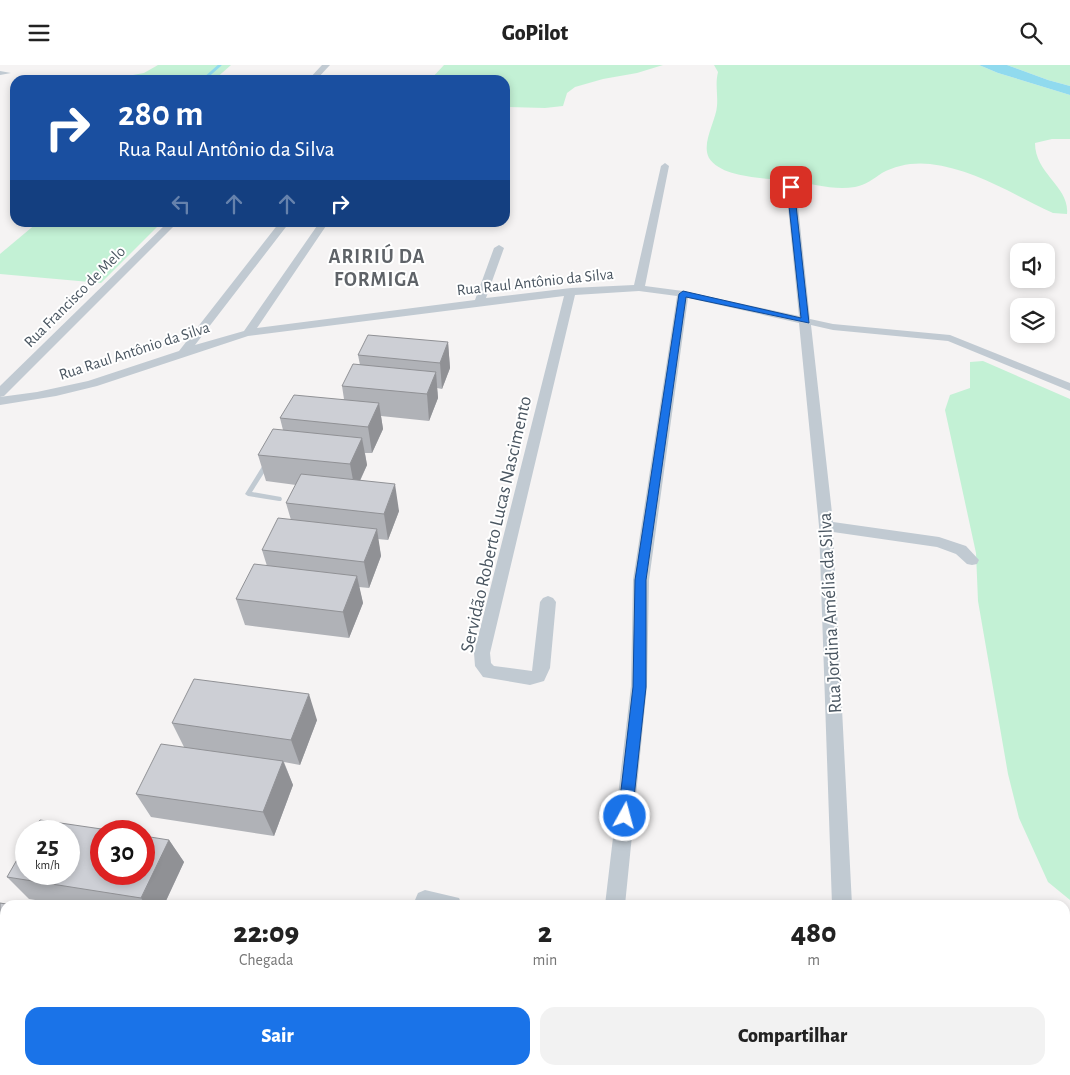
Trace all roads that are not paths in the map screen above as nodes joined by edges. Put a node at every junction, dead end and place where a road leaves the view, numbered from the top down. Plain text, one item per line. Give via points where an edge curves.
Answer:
1 (326, 65) edge
2 (317, 75) edge
3 (665, 166) dead end
4 (791, 187) dead end
5 (168, 227) edge
6 (281, 227) edge
7 (320, 227) edge
8 (499, 249) dead end
9 (639, 288) junction
10 (571, 291) junction
11 (683, 294) junction
12 (479, 303) junction
13 (806, 321) junction
14 (248, 333) junction
15 (183, 353) junction
16 (1070, 387) edge
17 (0, 393) edge
18 (0, 401) edge
19 (273, 455) edge
20 (279, 499) dead end
21 (826, 526) junction
22 (972, 560) dead end
23 (548, 602) dead end
24 (615, 900) edge
25 (842, 900) edge

1 - 2 street
3 - 9 street
4 - 13 street, Rua Jordina Amélia da Silva
5 - 17 street, Rua Francisco de Melo
6 - 15 street
7 - 14 street
8 - 12 street
9 - 10 street, Rua Raul Antônio da Silva
9 - 11 street, Rua Raul Antônio da Silva
10 - 12 street, Rua Raul Antônio da Silva
10 - 23 street, Servidão Roberto Lucas Nascimento via 482,653 483,666 489,672 530,678 538,676 542,668
11 - 13 street, Rua Raul Antônio da Silva
11 - 24 street via 641,580 639,687
12 - 14 street, Rua Raul Antônio da Silva
13 - 16 street, Rua Raul Antônio da Silva via 855,330 950,338
13 - 21 street, Rua Jordina Amélia da Silva
14 - 15 street, Rua Raul Antônio da Silva
15 - 18 street, Rua Raul Antônio da Silva via 80,387
19 - 20 lane via 248,494
21 - 22 street via 940,541 961,550
21 - 25 street, Rua Jordina Amélia da Silva

